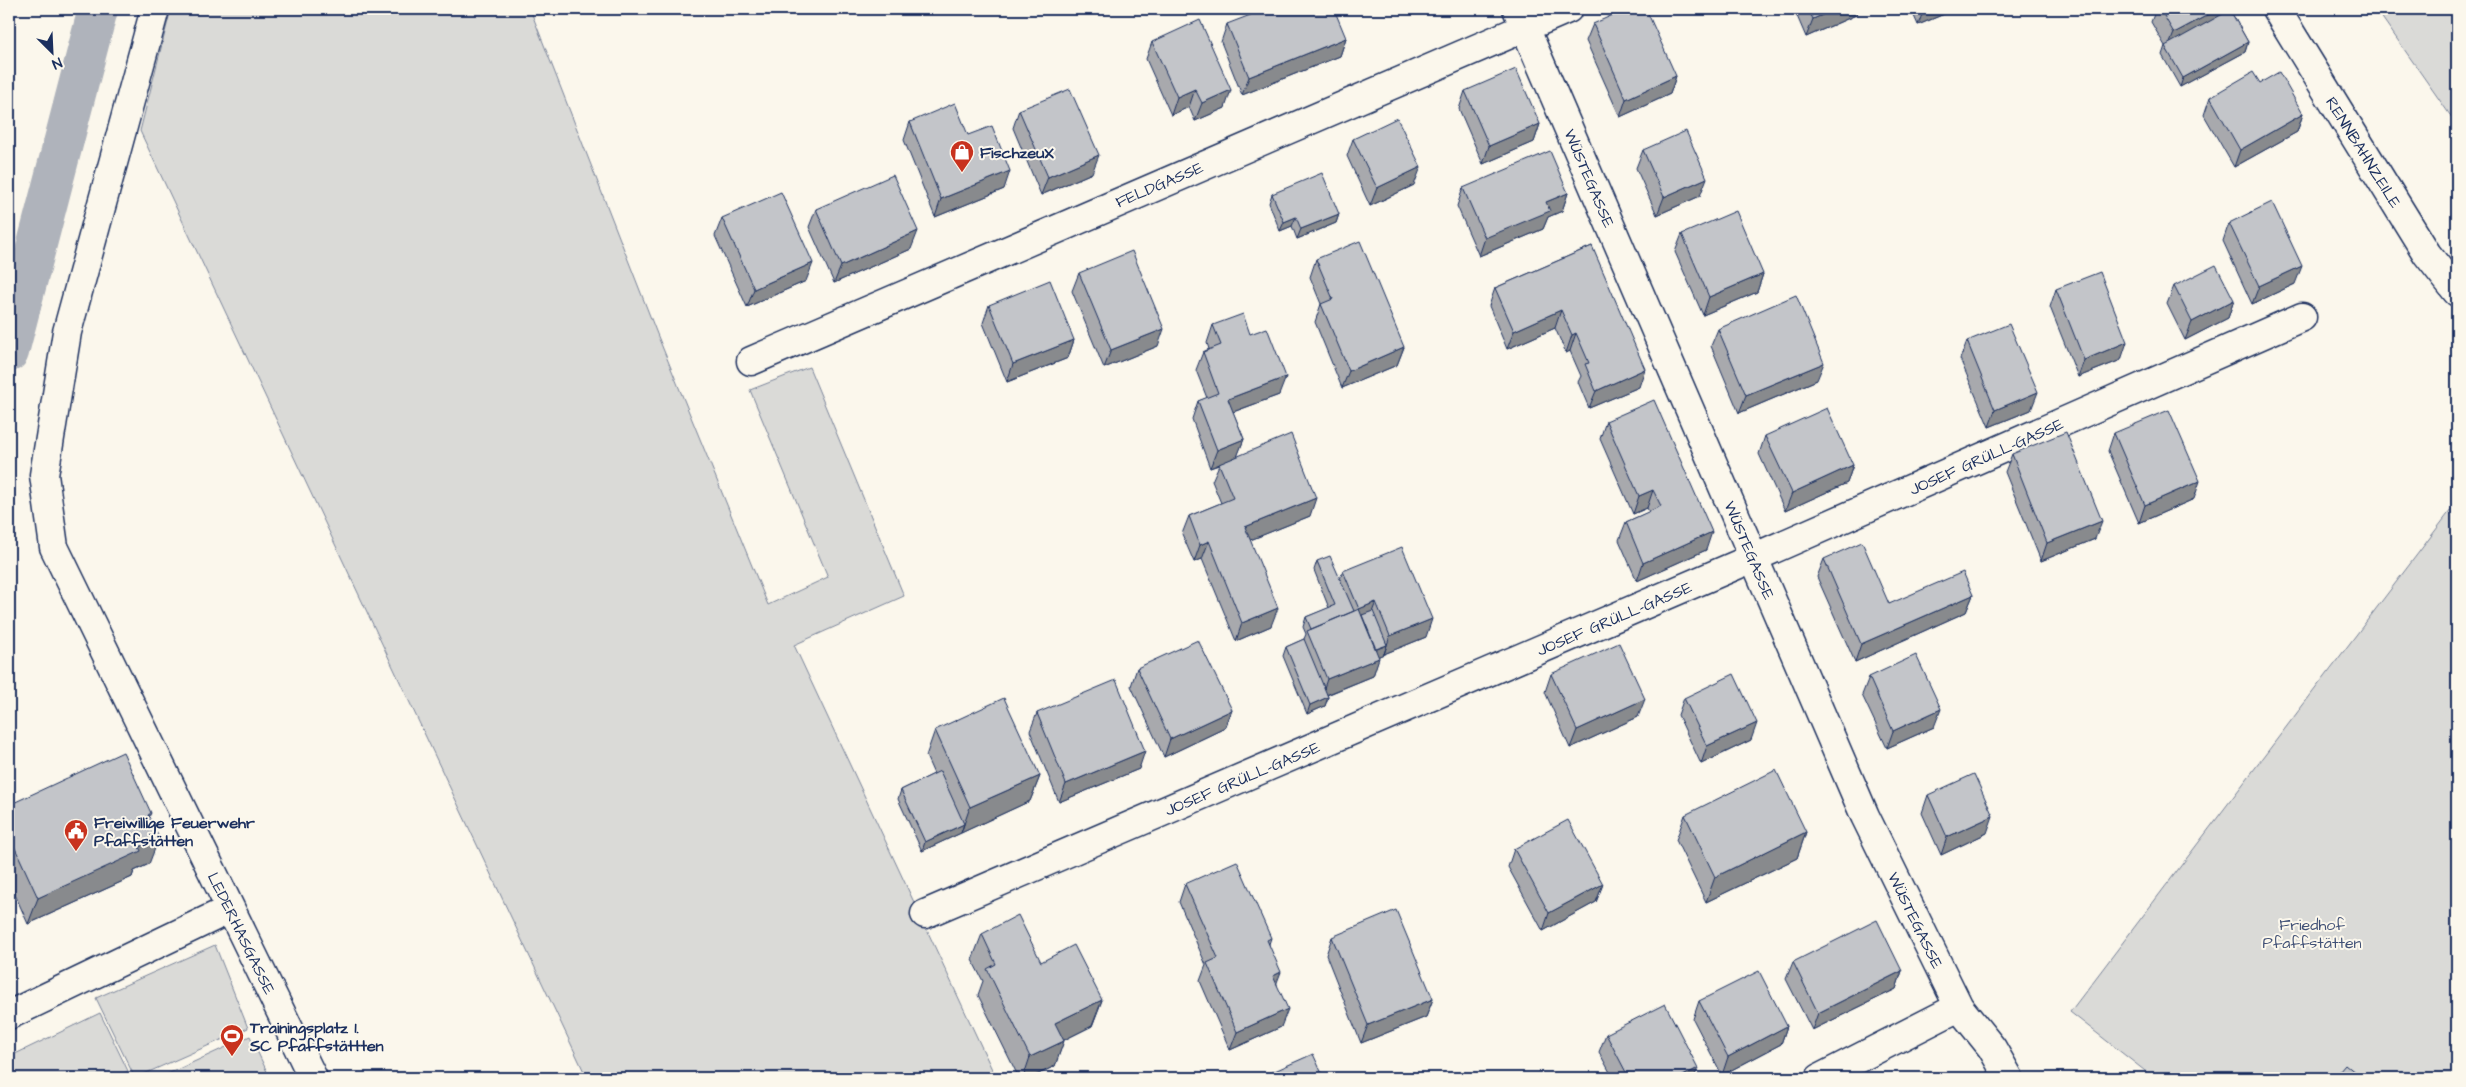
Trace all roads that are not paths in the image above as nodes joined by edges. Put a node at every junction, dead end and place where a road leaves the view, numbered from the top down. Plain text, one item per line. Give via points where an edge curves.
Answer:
1 (155, 9) edge
2 (1568, 9) edge
3 (2276, 9) edge
4 (1521, 18) edge
5 (2457, 292) edge
6 (2302, 317) dead end
7 (751, 361) dead end
8 (1754, 558) junction
9 (230, 909) junction
10 (925, 914) dead end
11 (1960, 1007) junction
12 (9, 1015) edge
13 (313, 1078) edge
14 (1820, 1078) edge
15 (2009, 1078) edge

1 - 9 street, LEDERHASGASSE via 67,332 44,475 54,547
2 - 4 street, FELDGASSE
3 - 5 street, RENNBAHNZEILE via 2427,254
4 - 7 street, FELDGASSE
4 - 8 street, WÜSTEGASSE
6 - 8 street, JOSEF GRÜLL-GASSE
8 - 10 street, JOSEF GRÜLL-GASSE
8 - 11 street, WÜSTEGASSE via 1865,816
9 - 12 street
9 - 13 street, LEDERHASGASSE
11 - 14 street
11 - 15 street, WÜSTEGASSE via 1992,1048

